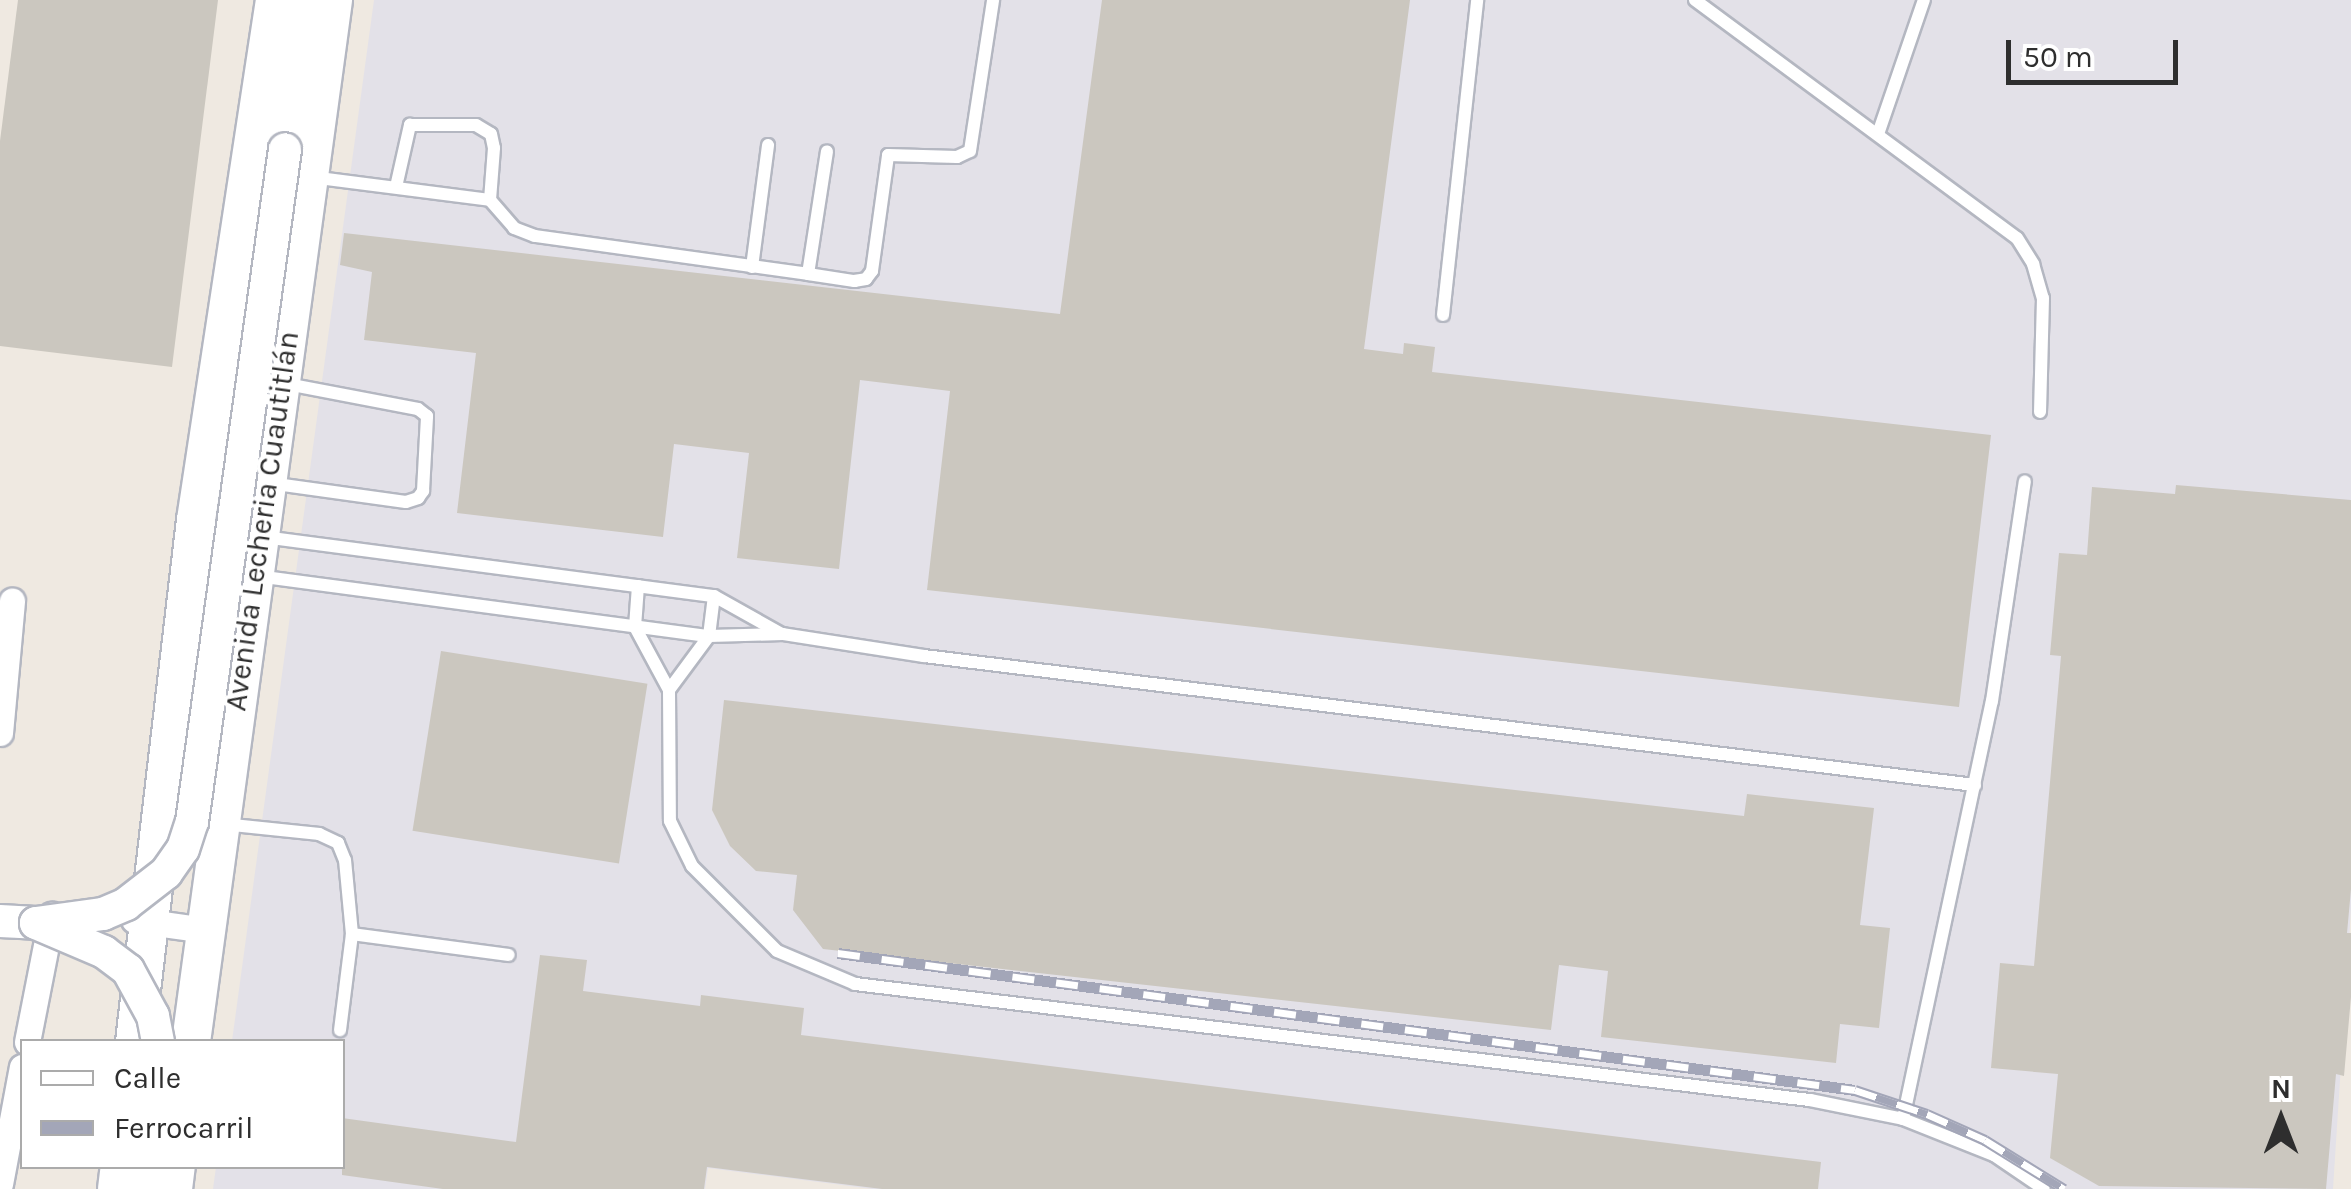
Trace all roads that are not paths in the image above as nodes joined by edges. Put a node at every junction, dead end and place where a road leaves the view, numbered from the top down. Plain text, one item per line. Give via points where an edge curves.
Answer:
1 (275, 0) edge
2 (306, 0) edge
3 (333, 0) edge
4 (994, 0) edge
5 (1477, 0) edge
6 (1694, 0) edge
7 (1924, 0) edge
8 (1878, 134) junction
9 (768, 146) dead end
10 (827, 151) dead end
11 (297, 163) junction
12 (396, 187) junction
13 (490, 200) junction
14 (752, 267) junction
15 (808, 274) junction
16 (1443, 315) dead end
17 (281, 383) junction
18 (2040, 412) dead end
19 (2025, 481) dead end
20 (266, 482) junction
21 (258, 537) junction
22 (254, 576) junction
23 (638, 586) junction
24 (714, 596) junction
25 (12, 602) dead end
26 (635, 627) junction
27 (783, 634) junction
28 (709, 636) junction
29 (669, 690) junction
30 (0, 733) edge
31 (1976, 785) junction
32 (220, 824) junction
33 (0, 905) edge
34 (44, 917) junction
35 (0, 920) edge
36 (148, 922) junction
37 (206, 930) junction
38 (352, 934) junction
39 (509, 956) dead end
40 (141, 989) junction
41 (197, 992) junction
42 (340, 1030) dead end
43 (27, 1039) edge
44 (134, 1039) edge
45 (157, 1039) edge
46 (191, 1039) edge
47 (20, 1078) edge
48 (1903, 1119) junction
49 (0, 1184) edge
50 (2044, 1189) edge

1 - 36 main road, Avenida Lecheria Cuautitlán via 196,520
2 - 11 street
3 - 11 main road, Avenida Lecheria Cuautitlán
4 - 15 lane via 970,151 957,157 888,156 872,271 854,281
5 - 16 lane
6 - 8 lane
7 - 8 lane
8 - 18 lane via 2017,238 2033,264 2043,298
9 - 14 lane
10 - 15 lane
11 - 12 lane
11 - 17 main road, Avenida Lecheria Cuautitlán
11 - 34 street, bridge via 188,836 166,873 126,904 103,914
12 - 13 lane
12 - 13 lane via 410,125 476,125 491,134 494,148
13 - 14 lane via 514,228 535,236
14 - 15 lane
17 - 20 main road, Avenida Lecheria Cuautitlán
17 - 20 lane via 418,409 430,428 422,490 406,502
19 - 31 lane
20 - 21 main road, Avenida Lecheria Cuautitlán
21 - 22 main road, Avenida Lecheria Cuautitlán
21 - 23 lane
22 - 26 lane
22 - 32 main road, Avenida Lecheria Cuautitlán
23 - 24 lane
23 - 26 lane
24 - 27 lane
24 - 28 lane
25 - 30 street
26 - 28 lane
26 - 29 lane
27 - 28 lane
27 - 31 lane
28 - 29 lane
29 - 48 lane via 670,821 692,866 777,951 855,984 1810,1100
31 - 48 lane
32 - 37 main road, Avenida Lecheria Cuautitlán
32 - 38 lane via 319,834 338,843
33 - 34 street
34 - 35 street
34 - 36 street
34 - 43 street
34 - 45 street, bridge via 128,970
36 - 37 street
36 - 40 main road, Avenida Lecheria Cuautitlán
37 - 41 main road, Avenida Lecheria Cuautitlán
38 - 39 lane
38 - 42 lane
40 - 41 main road via 169,982
40 - 44 main road, Avenida Lecheria Cuautitlán
41 - 46 main road, Avenida Lecheria Cuautitlán
47 - 49 street
48 - 50 lane via 1994,1154

